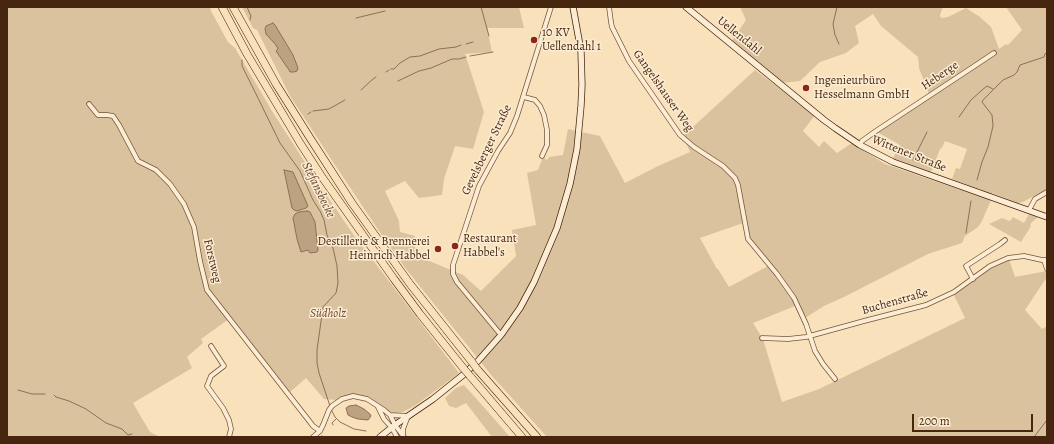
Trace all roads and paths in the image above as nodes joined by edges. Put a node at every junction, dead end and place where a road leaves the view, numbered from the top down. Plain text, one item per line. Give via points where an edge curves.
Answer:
1 (222, 7) edge
2 (233, 7) edge
3 (551, 7) edge
4 (573, 7) edge
5 (609, 7) edge
6 (686, 7) edge
7 (994, 54) dead end
8 (759, 67) joint
9 (524, 97) junction
10 (89, 104) dead end
11 (860, 145) junction
12 (542, 156) dead end
13 (1047, 192) edge
14 (1029, 210) junction
15 (1047, 217) edge
16 (1005, 240) dead end
17 (1046, 260) edge
18 (1047, 269) edge
19 (973, 279) junction
20 (501, 335) junction
21 (810, 336) junction
22 (762, 338) dead end
23 (211, 346) dead end
24 (835, 379) dead end
25 (377, 406) junction
26 (390, 415) junction
27 (408, 416) junction
28 (394, 426) junction
29 (320, 431) junction
30 (404, 436) edge
31 (229, 437) edge
32 (314, 437) edge
33 (380, 437) edge
34 (397, 437) edge
35 (522, 437) edge
36 (537, 437) edge

1 - 35 highway, bridge via 247,54 322,177 420,314
2 - 36 highway, bridge via 276,84 352,203 410,284 477,369
3 - 9 street, Gevelsberger Straße
4 - 20 main road via 581,51 582,85 577,149 570,184 557,228 534,282
5 - 21 street, Gangelshauser Weg via 612,27 620,45 680,135 723,166 735,178 748,239 794,298
6 - 8 main road, Uellendahl
7 - 11 street, Heberge via 876,131
8 - 11 main road, Wittener Straße
9 - 12 street via 535,100 544,115 548,139
9 - 20 street, Gevelsberger Straße via 510,132 479,186 452,270 457,282
10 - 29 street, Forstweg via 98,115 113,116 138,161 156,170 170,184 184,204 194,228 208,290 313,426
11 - 14 main road, Wittener Straße via 893,162
13 - 14 street via 1034,200
14 - 15 main road, Wittener Straße
16 - 19 street via 966,266
17 - 18 street
17 - 19 street, Buchenstraße via 1024,256 1008,258 990,266
19 - 21 street, Buchenstraße via 954,292 926,305
20 - 27 main road via 463,375
21 - 22 street via 788,339
21 - 24 street, Gangelshauser Weg via 816,354
23 - 31 street via 224,366 211,376 207,386 229,420
25 - 26 street
25 - 28 street via 384,419
25 - 29 street via 367,399 353,396 342,399 329,410
26 - 27 street
26 - 28 street
27 - 28 main road
27 - 30 street via 402,430
28 - 30 street
28 - 33 main road
28 - 34 street
29 - 32 street

